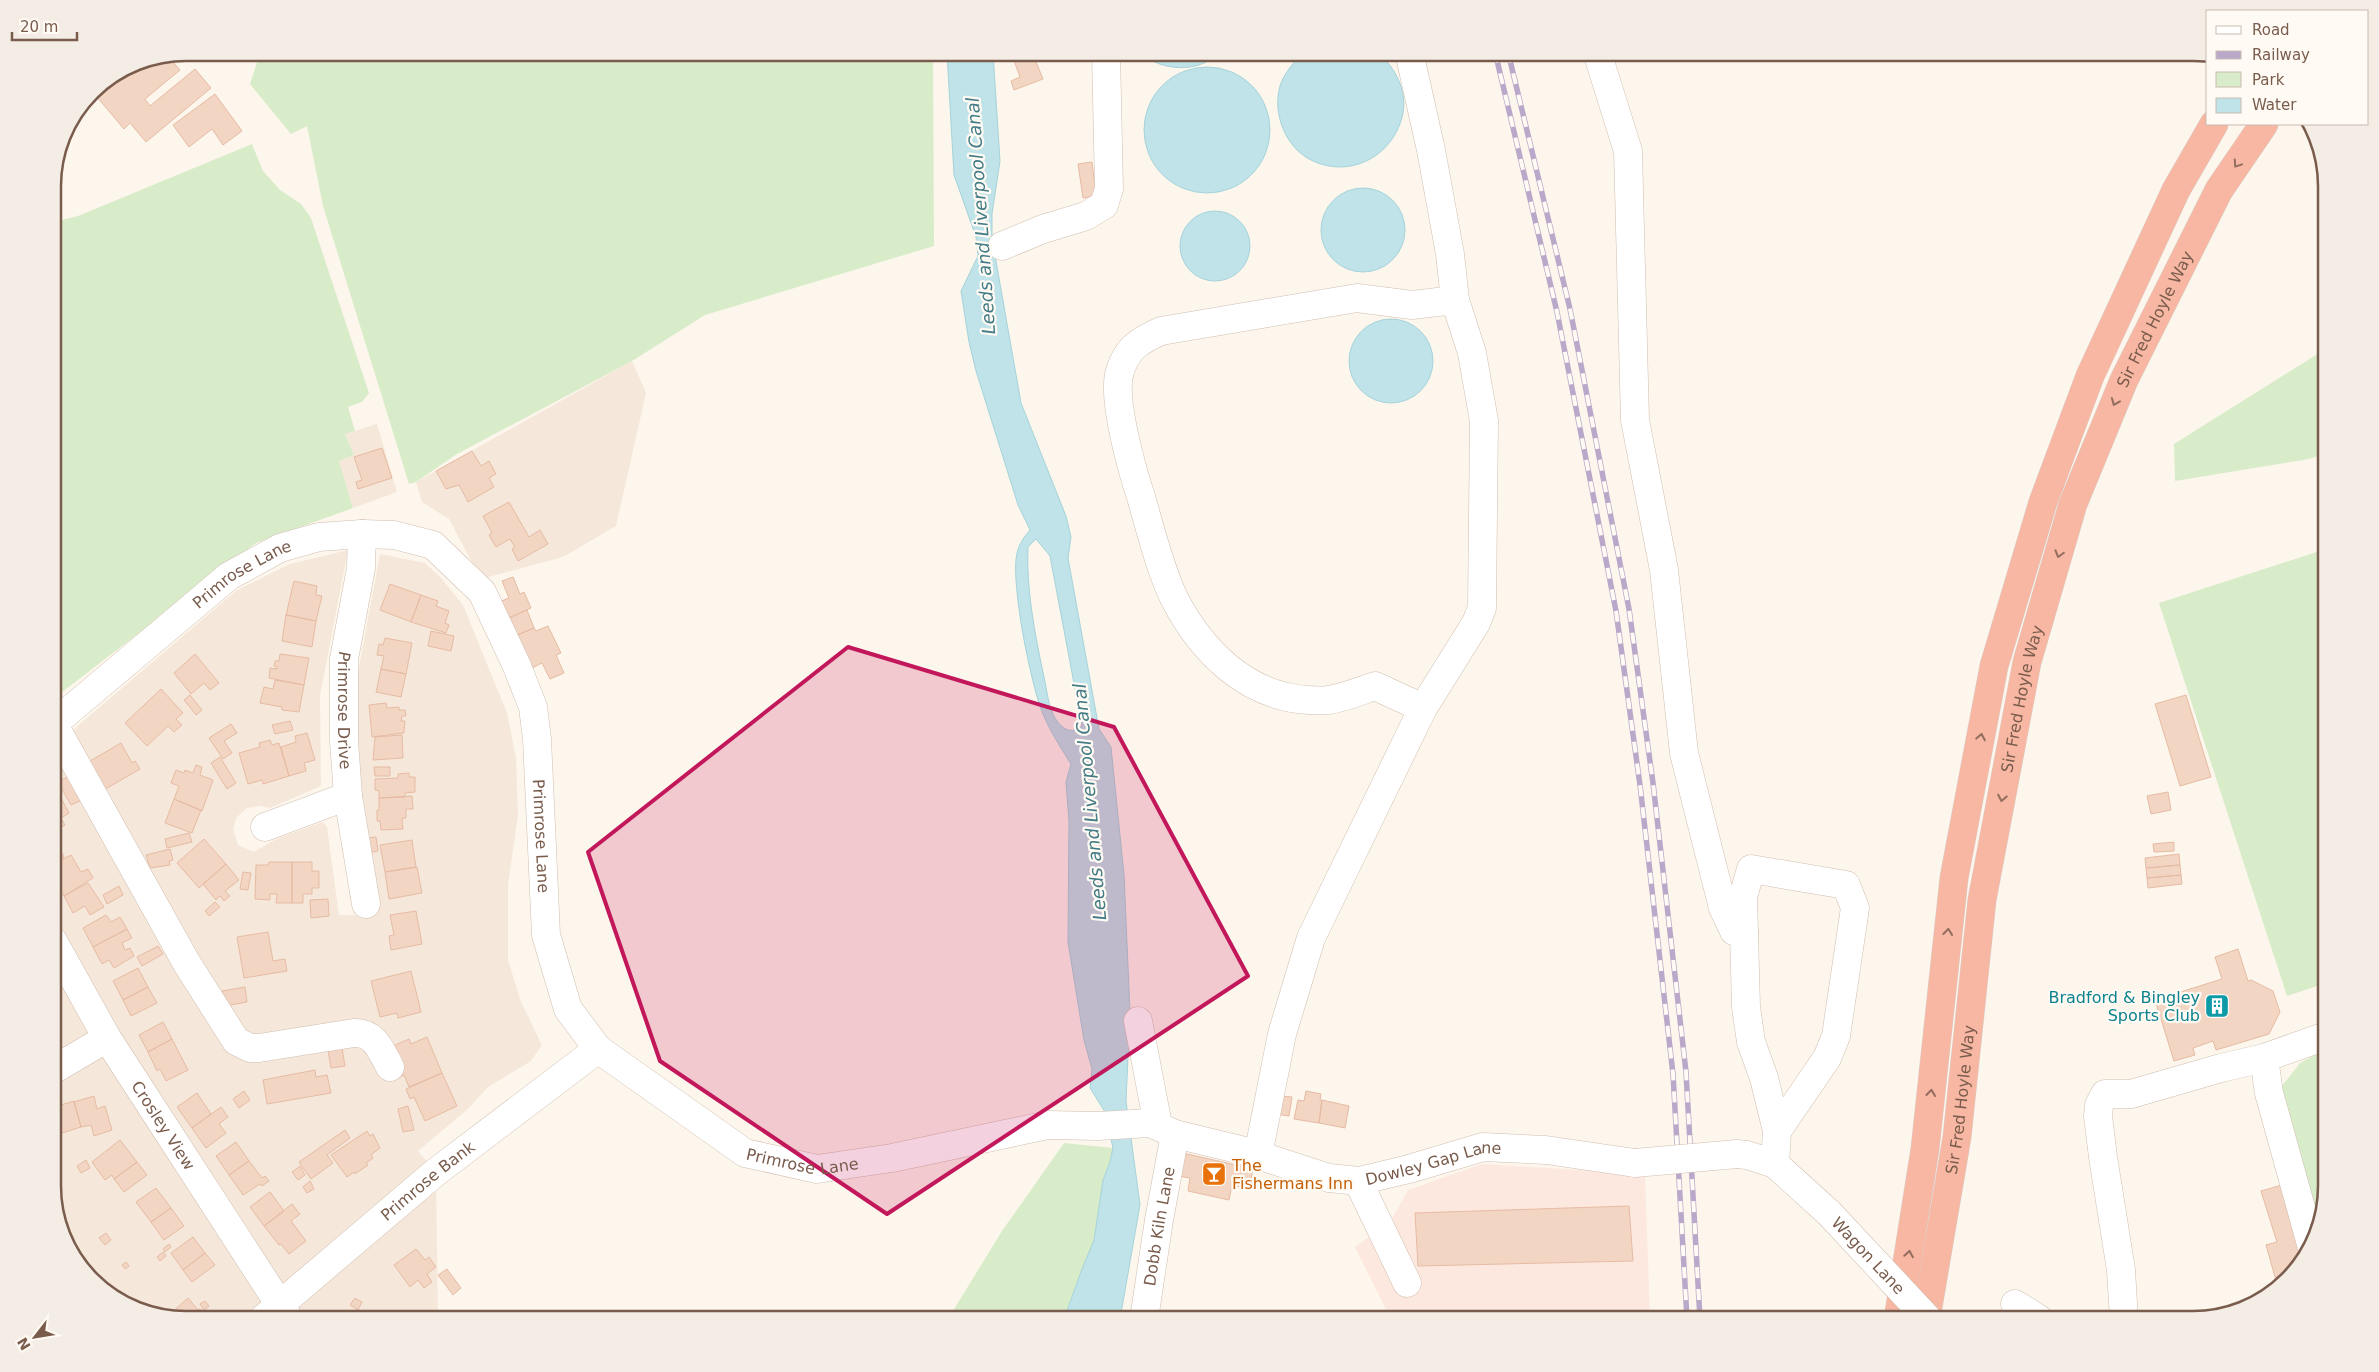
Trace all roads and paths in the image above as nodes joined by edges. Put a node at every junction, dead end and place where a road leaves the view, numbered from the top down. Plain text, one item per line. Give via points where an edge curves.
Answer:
1 (1106, 61) edge
2 (1411, 61) edge
3 (1600, 61) edge
4 (2213, 125) edge
5 (2263, 125) edge
6 (1002, 246) dead end
7 (1455, 300) junction
8 (362, 534) junction
9 (1423, 708) junction
10 (62, 716) edge
11 (62, 738) edge
12 (348, 796) junction
13 (265, 827) dead end
14 (366, 904) dead end
15 (1744, 932) junction
16 (62, 957) edge
17 (1138, 1021) dead end
18 (107, 1038) junction
19 (2318, 1039) edge
20 (598, 1049) junction
21 (2264, 1058) junction
22 (62, 1065) edge
23 (390, 1067) dead end
24 (1161, 1127) junction
25 (1777, 1132) junction
26 (1258, 1155) junction
27 (1775, 1164) junction
28 (1358, 1181) junction
29 (2308, 1234) edge
30 (1407, 1283) dead end
31 (2015, 1304) dead end
32 (276, 1311) edge
33 (282, 1311) edge
34 (1145, 1311) edge
35 (1899, 1311) edge
36 (1919, 1311) edge
37 (1929, 1311) edge
38 (2025, 1311) edge
39 (2123, 1311) edge

1 - 6 street via 1109,189 1104,205 1086,216
2 - 7 street via 1443,216
3 - 15 street via 1628,151 1635,420 1664,570 1684,753 1723,908 1734,931
35 -> 4 highway, Sir Fred Hoyle Way via 1925,1149 1954,878 1994,666 2043,502 2090,376 2176,190
5 -> 37 highway, Sir Fred Hoyle Way via 2219,190 2124,380 2073,504 2028,662 1982,900 1958,1137
7 - 9 street via 1472,353 1484,421 1482,608
7 - 9 street via 1412,305 1357,298 1161,331 1140,340 1128,352 1119,375 1118,392 1129,459 1149,526 1174,597 1202,641 1236,675 1268,692 1294,699 1327,700 1375,686
8 - 10 street, Primrose Lane via 319,537 280,548 229,576
8 - 12 street, Primrose Drive via 361,568 344,659
8 - 20 street, Primrose Lane via 394,535 433,545 482,592 516,664 533,707 536,731 546,935 568,1009
9 - 26 street via 1311,938 1282,1034
11 - 23 street via 186,962 236,1041 250,1048 259,1048 354,1033 366,1034
12 - 13 street
12 - 14 street, Primrose Drive
15 - 25 street via 1746,1007 1751,1042
15 - 25 street via 1743,897 1751,869 1846,885 1855,908 1836,1036 1827,1058
16 - 18 street, Crosley View
17 - 24 street
18 - 22 street
18 - 32 street, Crosley View
19 - 21 street
20 - 24 street, Primrose Lane via 745,1153 817,1169 892,1158 1048,1125
20 - 33 street, Primrose Bank via 436,1172
21 - 29 street via 2269,1093
21 - 39 street via 2130,1094 2105,1094 2102,1098 2098,1116 2102,1157 2121,1270
24 - 26 street, Dowley Gap Lane
24 - 34 street, Dobb Kiln Lane via 1159,1220
25 - 27 street
26 - 28 street, Dowley Gap Lane via 1329,1178
27 - 28 street, Dowley Gap Lane, bridge via 1737,1154 1635,1164 1546,1150 1483,1147
27 - 36 street, Wagon Lane, bridge via 1829,1213
28 - 30 street
31 - 38 street

